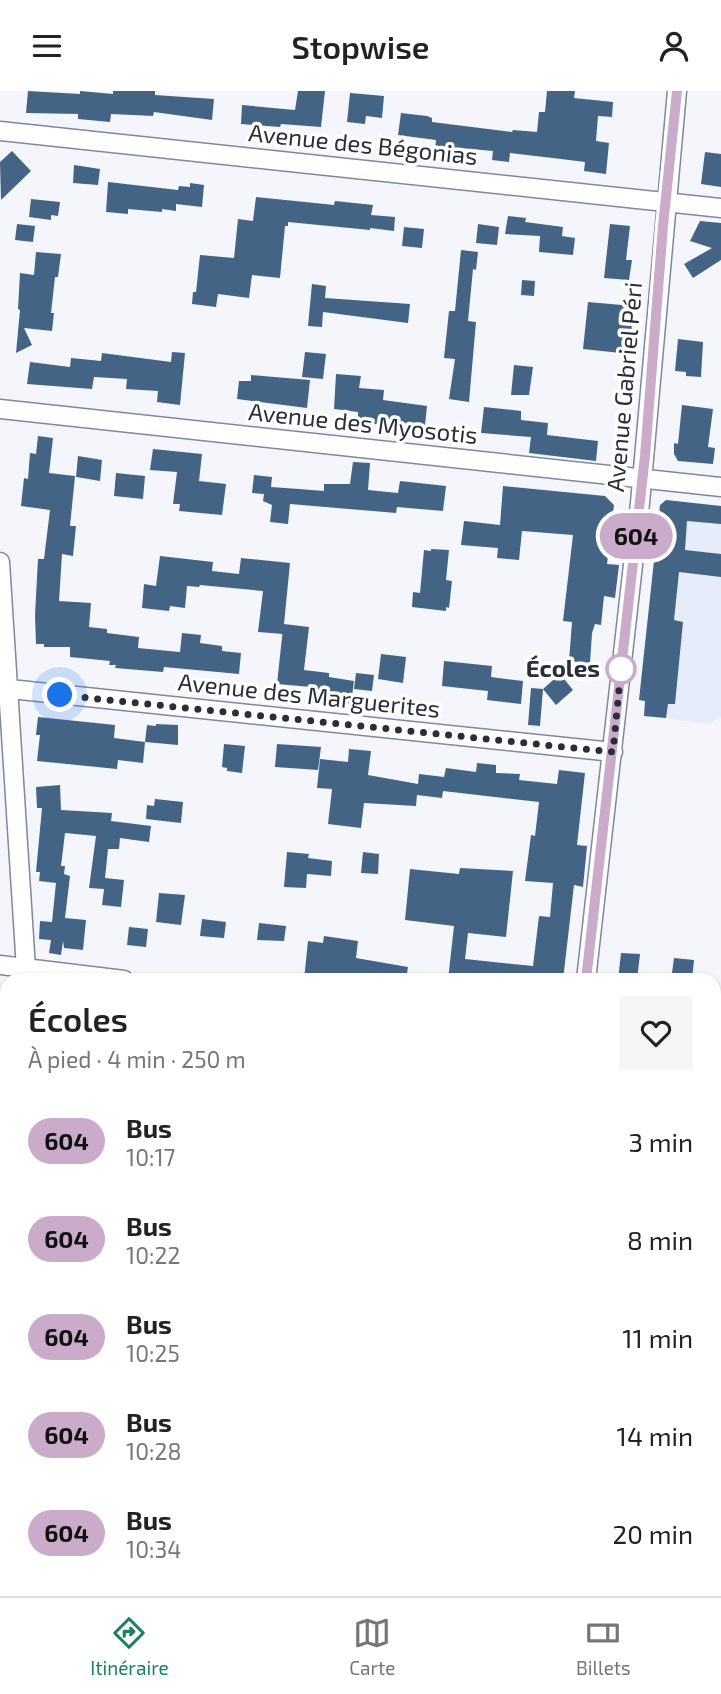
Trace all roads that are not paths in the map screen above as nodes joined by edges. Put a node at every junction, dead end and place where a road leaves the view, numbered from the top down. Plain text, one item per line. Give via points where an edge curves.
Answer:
1 (677, 91) edge
2 (0, 131) edge
3 (666, 202) junction
4 (721, 208) edge
5 (0, 409) edge
6 (642, 479) junction
7 (721, 487) edge
8 (0, 562) edge
9 (5, 688) edge
10 (613, 752) junction
11 (0, 965) edge
12 (22, 973) edge
13 (25, 973) edge
14 (587, 973) edge

1 - 3 street, Avenue Gabriel Péri
2 - 3 street, Avenue des Bégonias
3 - 4 street, Avenue des Bégonias
3 - 6 street, Avenue Gabriel Péri
5 - 6 street, Avenue des Myosotis
6 - 7 street, Avenue des Myosotis
6 - 10 street, Avenue Gabriel Péri
8 - 9 street
9 - 10 street, Avenue des Marguerites
9 - 13 street
10 - 14 street, Avenue Gabriel Péri
11 - 12 street

